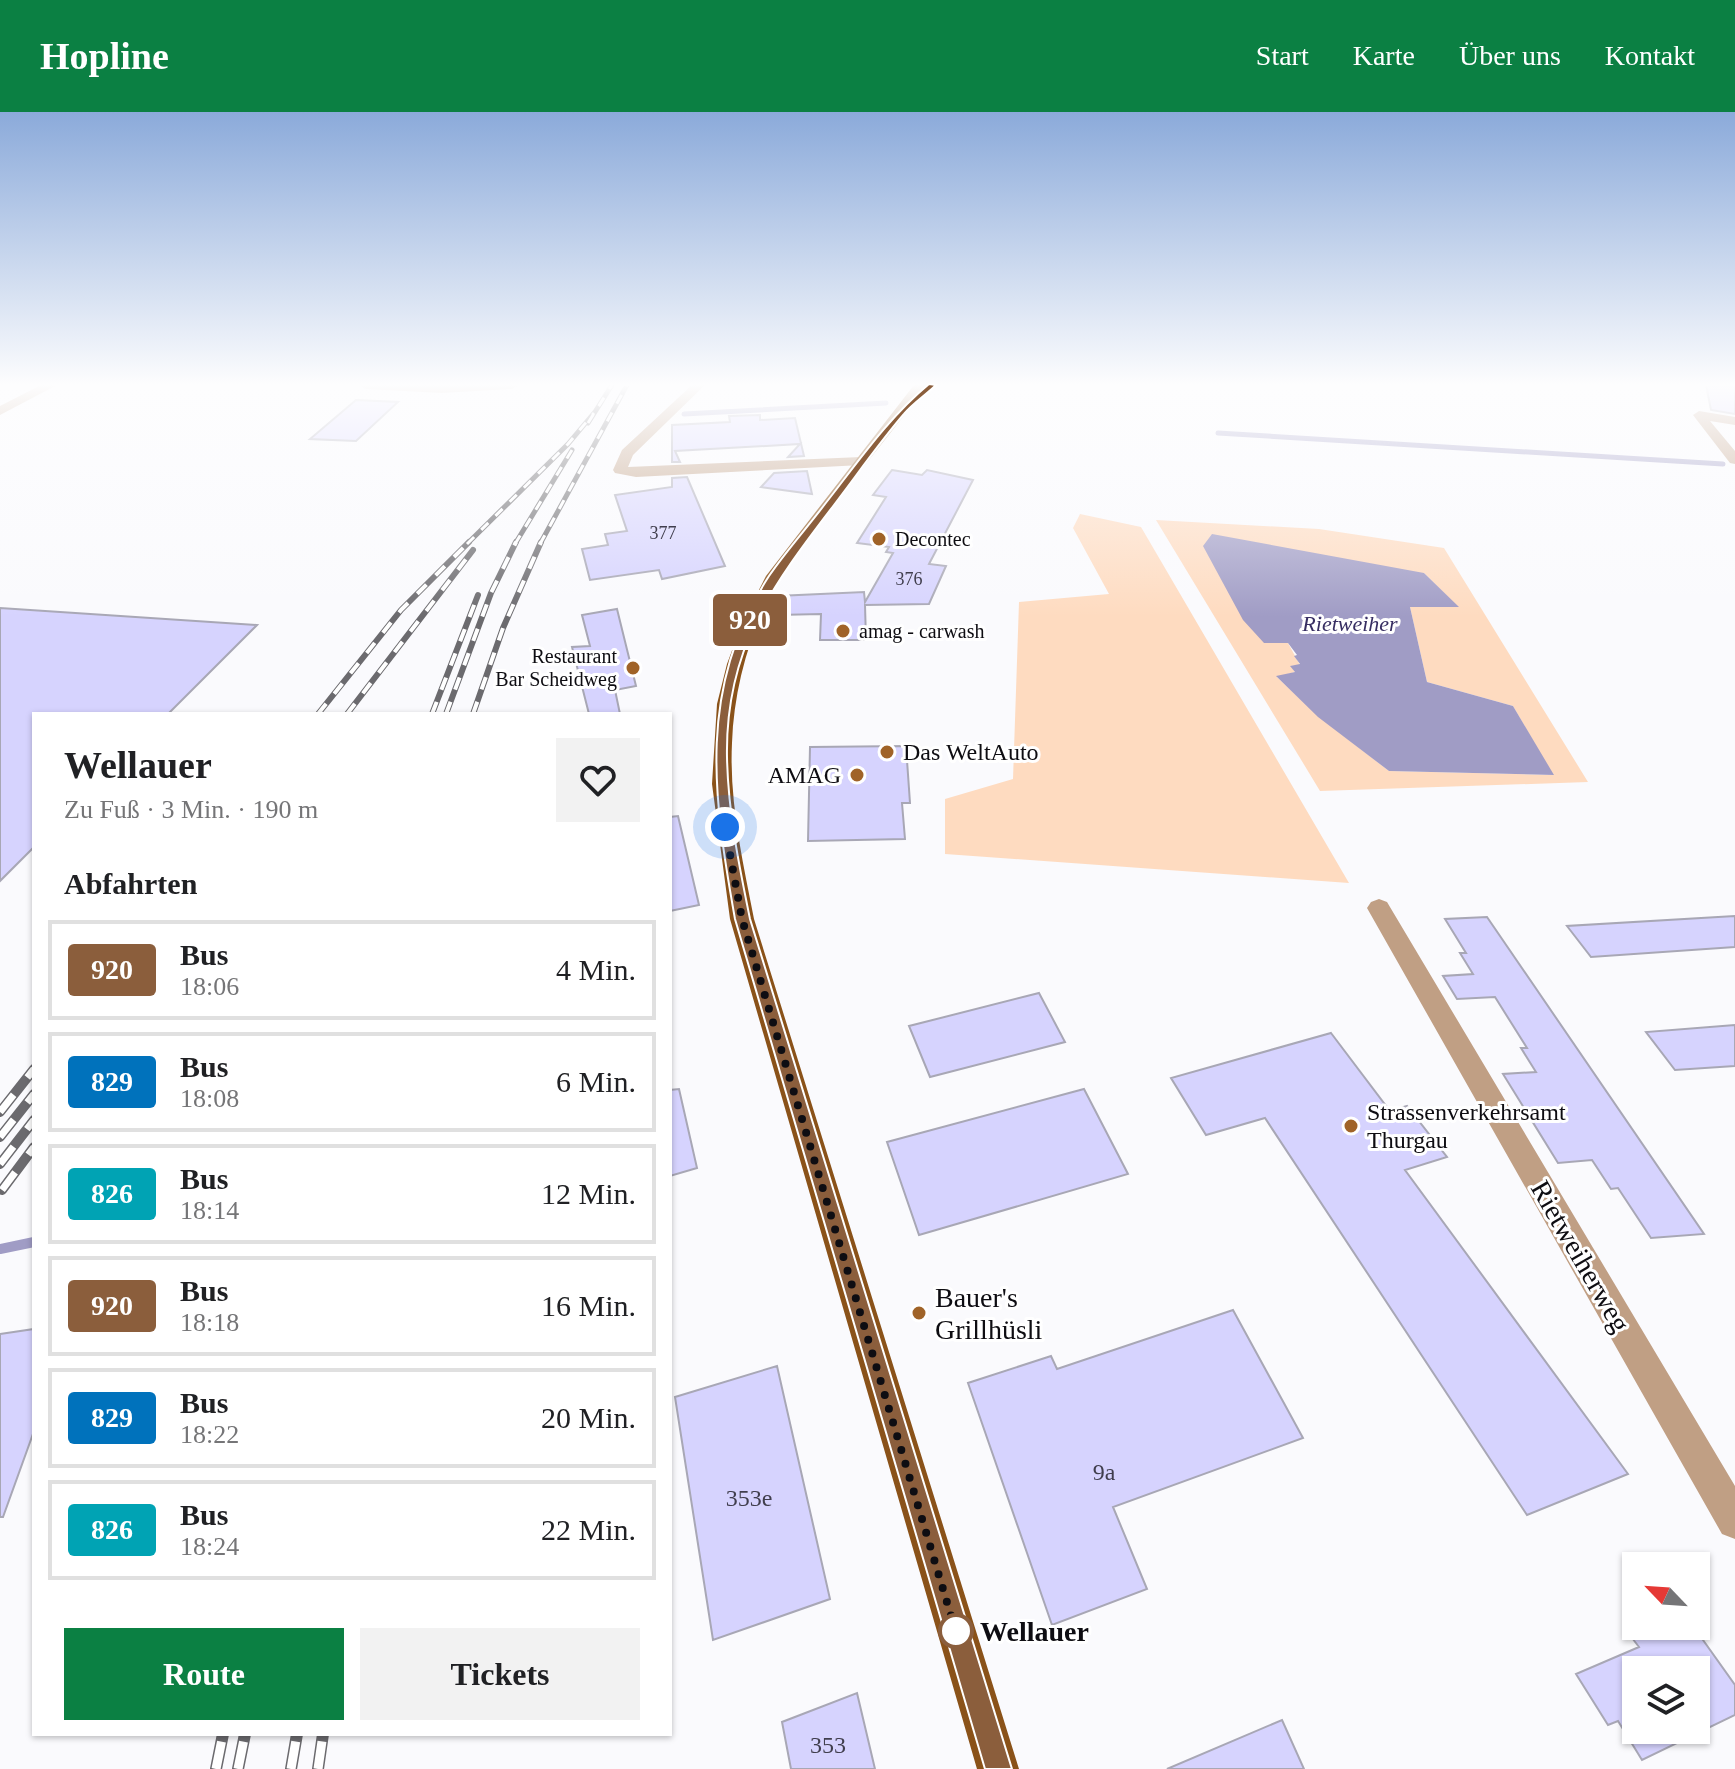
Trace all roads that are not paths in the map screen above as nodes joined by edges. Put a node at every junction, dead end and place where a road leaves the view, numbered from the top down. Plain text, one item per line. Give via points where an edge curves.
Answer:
1 (623, 462) edge
2 (836, 462) edge
3 (860, 462) edge
4 (1379, 908) dead end
5 (1735, 1521) edge
6 (998, 1769) edge

1 - 2 street via 620,470 636,473
3 - 6 main road via 774,576 736,656 720,755 725,827 742,919
4 - 5 street, Rietweiherweg

